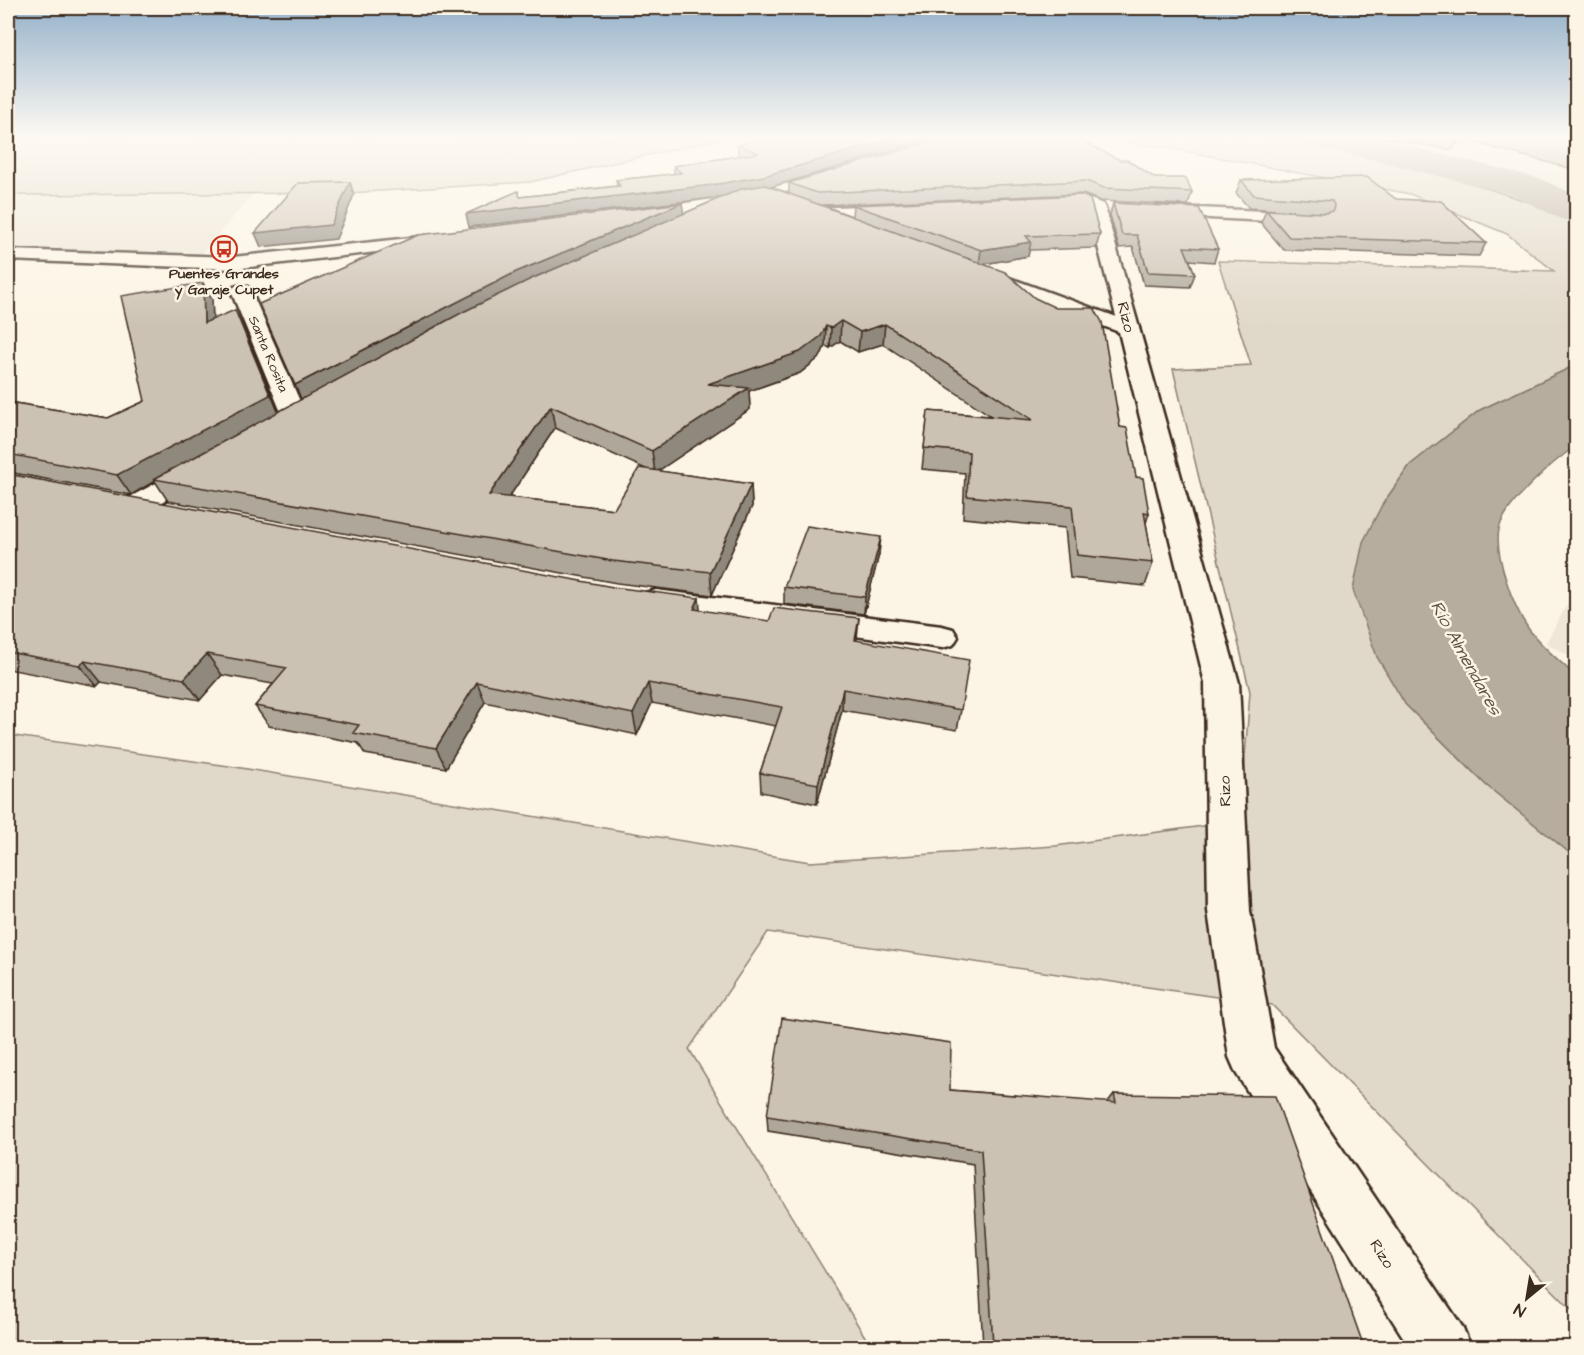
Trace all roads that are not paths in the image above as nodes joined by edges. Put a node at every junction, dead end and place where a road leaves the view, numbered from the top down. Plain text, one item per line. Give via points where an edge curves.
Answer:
1 (734, 201) edge
2 (736, 201) edge
3 (784, 201) edge
4 (1036, 203) edge
5 (921, 208) edge
6 (1144, 210) edge
7 (816, 213) junction
8 (625, 216) edge
9 (1319, 219) edge
10 (861, 229) edge
11 (670, 230) edge
12 (458, 237) edge
13 (8, 255) edge
14 (973, 271) edge
15 (241, 291) dead end
16 (1129, 328) junction
17 (316, 406) edge
18 (295, 417) junction
19 (275, 428) edge
20 (216, 461) edge
21 (171, 512) edge
22 (629, 597) edge
23 (942, 638) dead end
24 (1443, 1347) edge

1 - 8 street
2 - 11 street
3 - 7 street
4 - 16 street, Rizo via 1096,206
5 - 7 street
6 - 9 street
7 - 10 street
12 - 13 street via 233,263
14 - 16 street
15 - 18 street, Santa Rosita
16 - 24 street, Rizo via 1222,683 1229,911 1252,1057
17 - 18 street
18 - 19 street
20 - 21 street via 124,503
22 - 23 street

